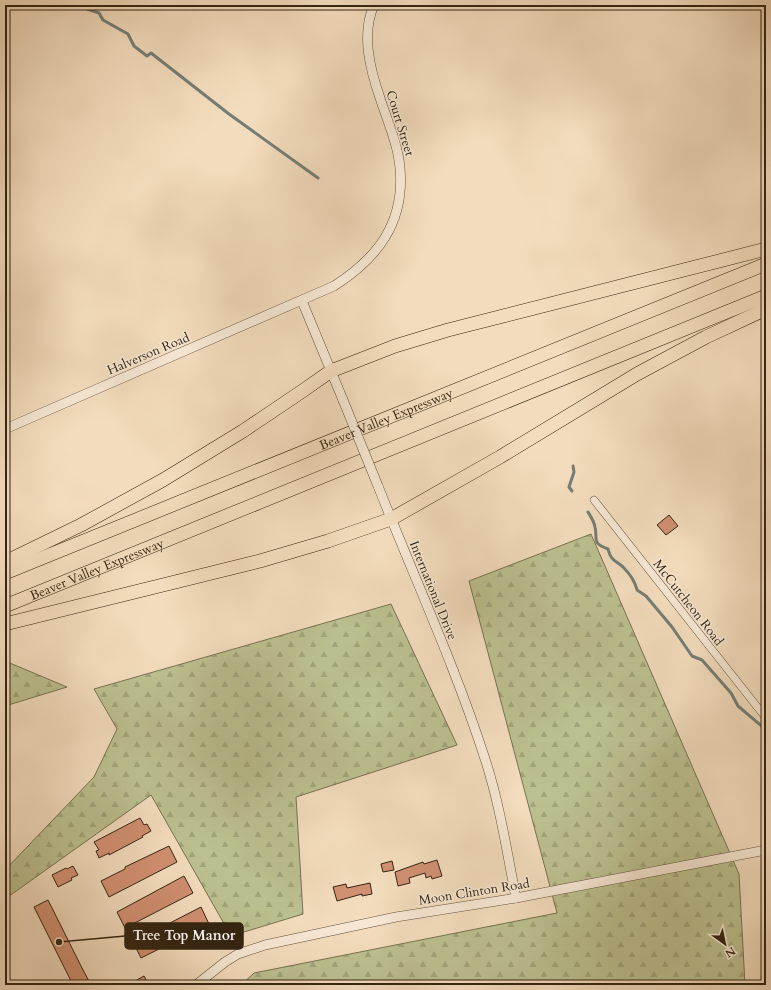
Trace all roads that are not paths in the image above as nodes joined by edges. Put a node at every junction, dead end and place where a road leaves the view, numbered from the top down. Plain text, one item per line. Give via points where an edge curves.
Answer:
1 (374, 5) edge
2 (766, 250) edge
3 (766, 264) edge
4 (766, 296) edge
5 (302, 301) junction
6 (766, 309) edge
7 (331, 371) junction
8 (5, 429) edge
9 (594, 500) dead end
10 (391, 519) junction
11 (5, 562) edge
12 (5, 574) edge
13 (5, 606) edge
14 (5, 624) edge
15 (766, 718) edge
16 (766, 850) edge
17 (516, 898) junction
18 (196, 985) edge

1 - 5 street, Court Street via 369,21 368,44 372,73 398,155 400,194 397,210 385,239 360,268 334,286
2 - 7 highway via 448,330 395,346
3 - 12 highway, Beaver Valley Expressway
4 - 13 highway, Beaver Valley Expressway
5 - 7 street, International Drive
5 - 8 street, Halverson Road
6 - 10 highway via 637,374
7 - 10 street, International Drive, bridge
7 - 11 highway via 243,431 163,480 82,526
9 - 15 street, McCutcheon Road
10 - 14 highway via 260,561
10 - 17 street, International Drive via 486,762
16 - 17 street, Moon Clinton Road
17 - 18 street, Moon Clinton Road via 396,917 265,945 238,954

